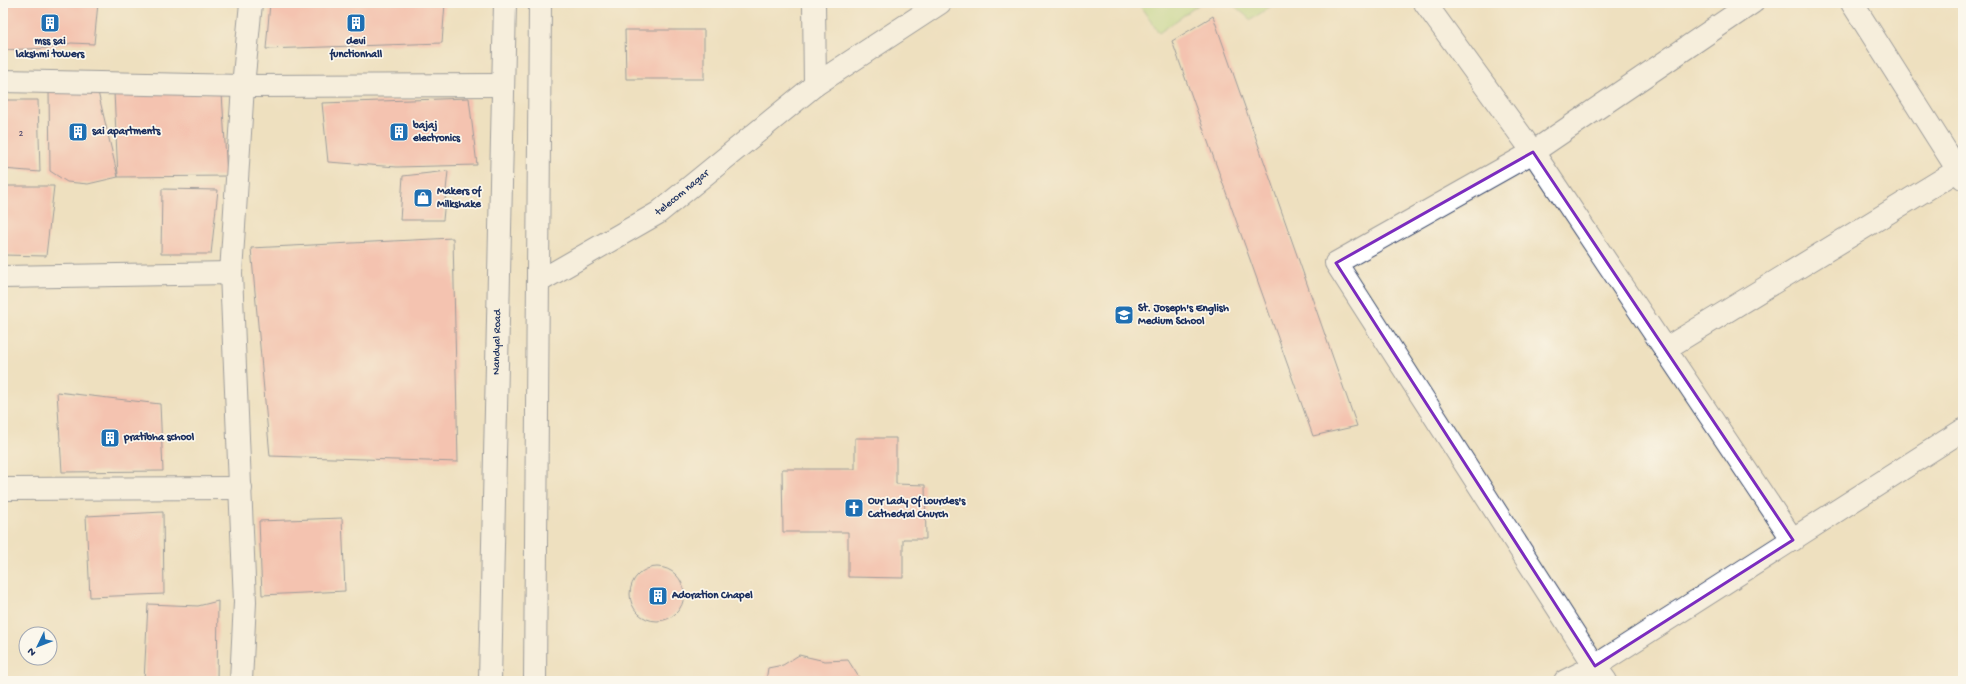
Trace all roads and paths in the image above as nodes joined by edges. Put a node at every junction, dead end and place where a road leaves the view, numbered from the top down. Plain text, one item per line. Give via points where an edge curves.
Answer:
1 (251, 3) edge
2 (505, 3) edge
3 (540, 3) edge
4 (814, 3) edge
5 (940, 3) edge
6 (1425, 3) edge
7 (1752, 3) edge
8 (1852, 3) edge
9 (3, 81) edge
10 (503, 85) junction
11 (243, 86) junction
12 (815, 86) junction
13 (1533, 152) junction
14 (1961, 172) edge
15 (231, 273) junction
16 (3, 277) edge
17 (538, 282) junction
18 (1665, 349) junction
19 (1963, 430) edge
20 (241, 488) junction
21 (3, 489) edge
22 (1793, 540) junction
23 (1601, 673) edge
24 (241, 681) edge
25 (490, 681) edge
26 (535, 681) edge
27 (1566, 681) edge

1 - 11 street
2 - 10 street, Nandyal Road
3 - 17 street
4 - 12 street
5 - 12 street, telecom nagar
6 - 13 street
7 - 13 street
8 - 14 street
9 - 11 street
10 - 11 street
10 - 25 street, Nandyal Road
11 - 15 street
12 - 17 street, telecom nagar via 658,213
13 - 18 street
13 - 23 street via 1336,263
14 - 18 street
15 - 16 street
15 - 20 street
17 - 26 street
18 - 22 street
19 - 22 street
20 - 21 street
20 - 24 street via 245,602
22 - 23 street
23 - 27 street

